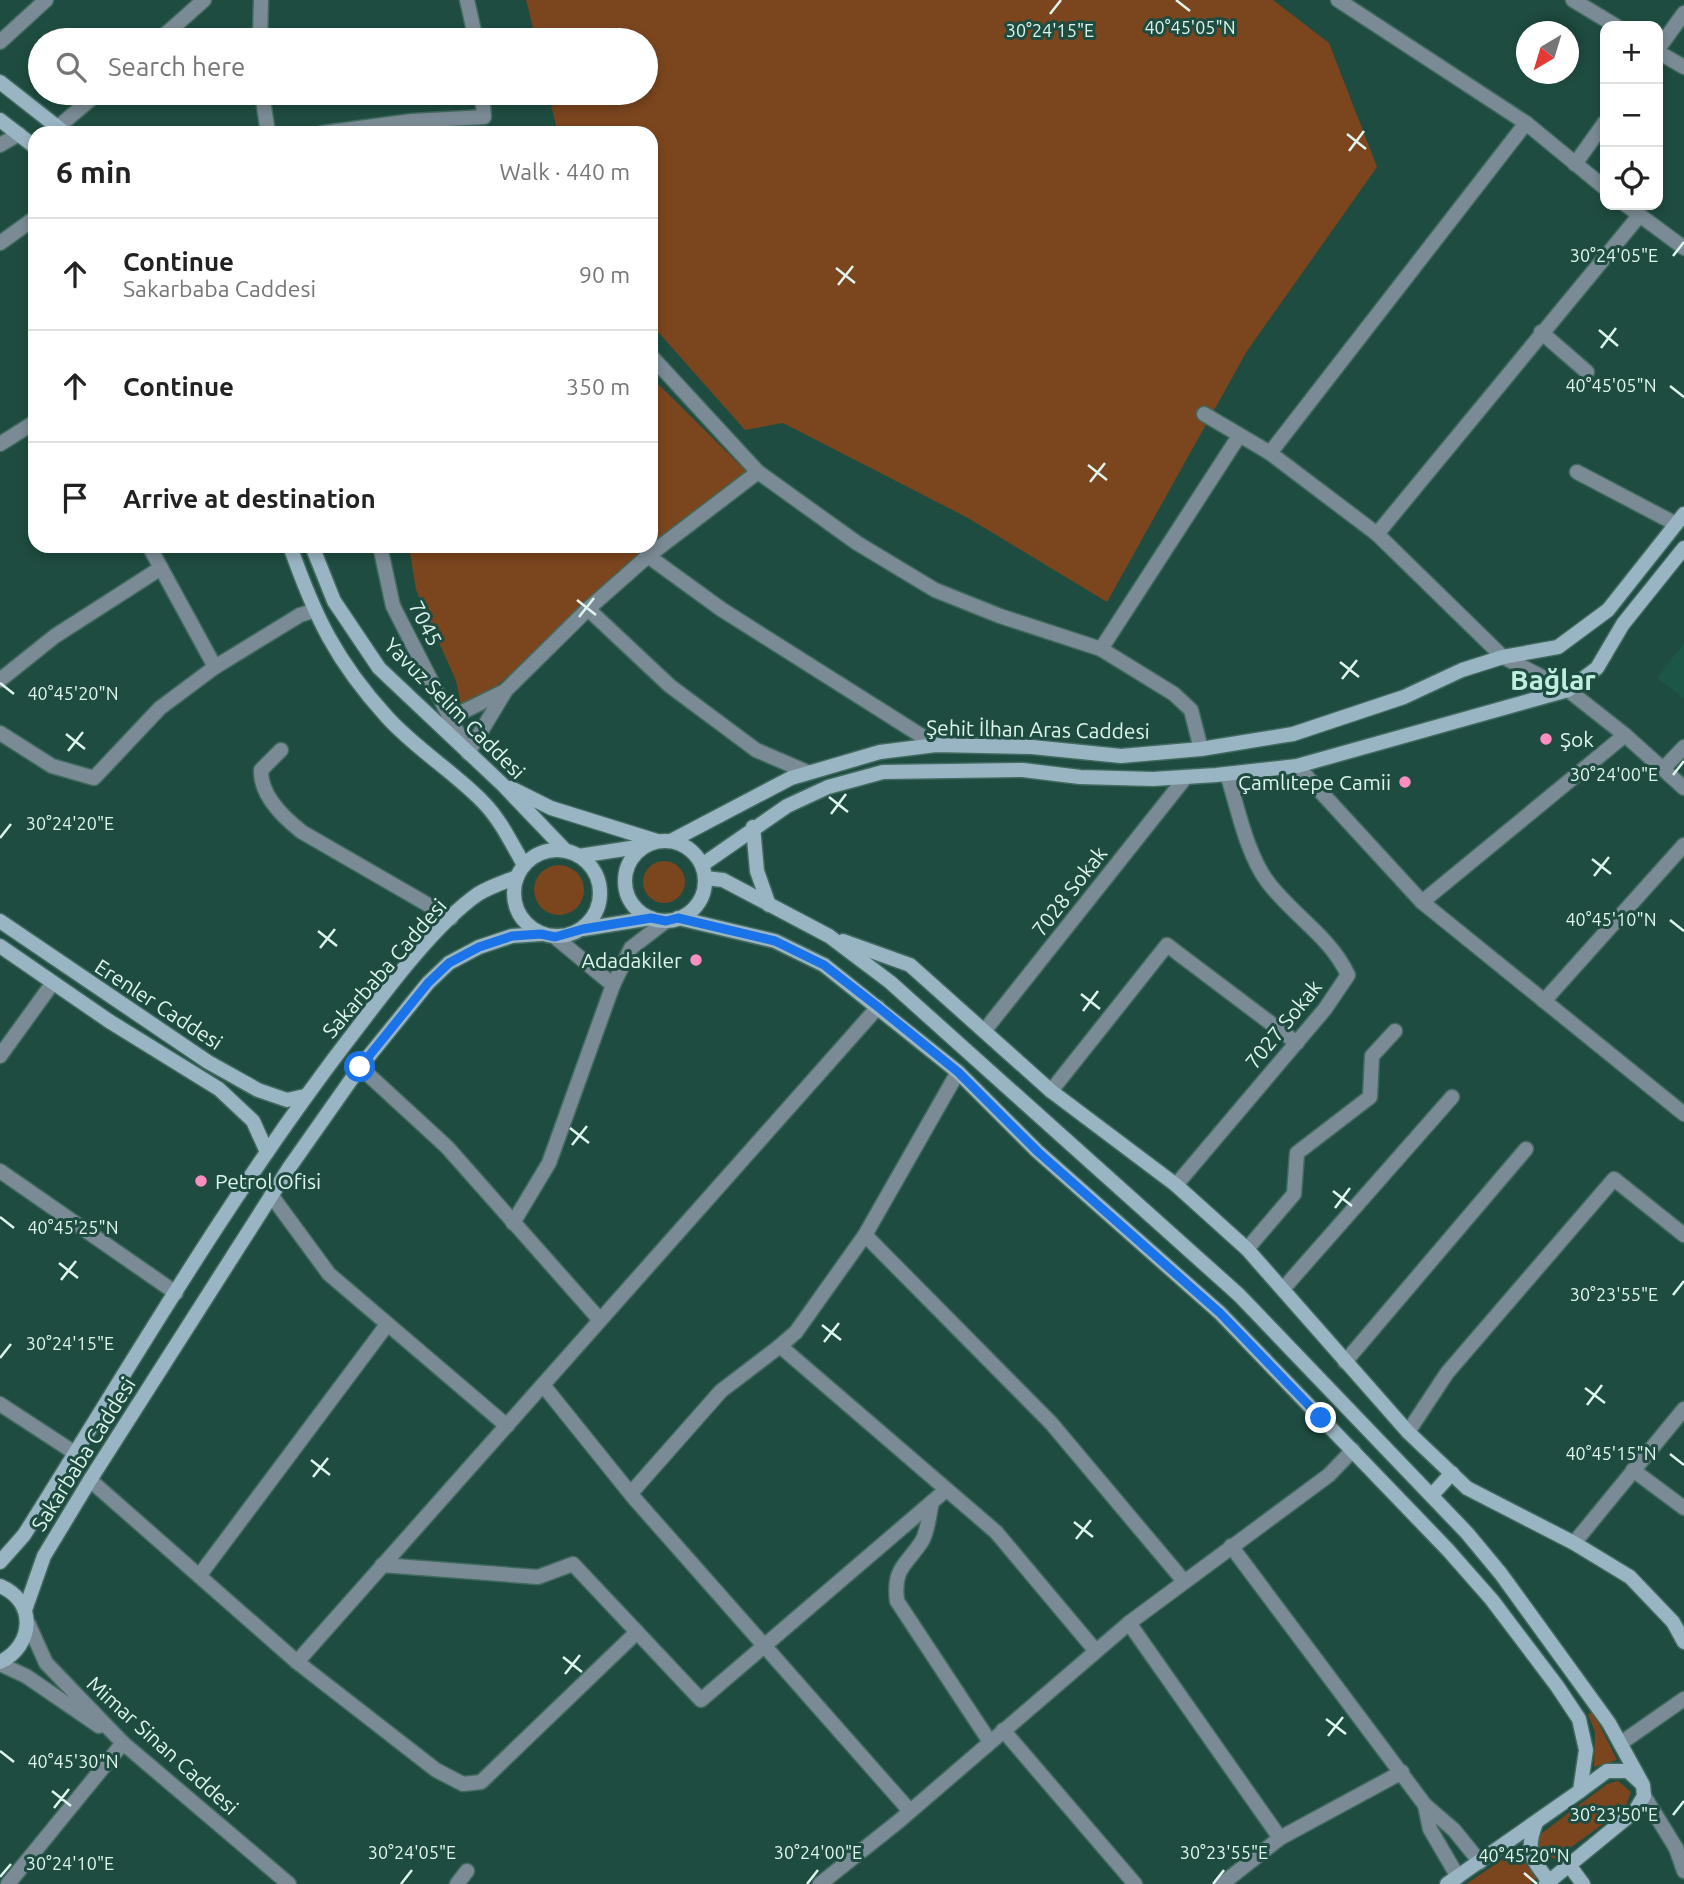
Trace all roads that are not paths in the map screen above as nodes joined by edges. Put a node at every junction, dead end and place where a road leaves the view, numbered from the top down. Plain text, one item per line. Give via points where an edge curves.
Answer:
1 (204, 0) edge
2 (261, 0) edge
3 (467, 0) edge
4 (1573, 0) edge
5 (42, 1) edge
6 (1342, 1) edge
7 (1684, 13) edge
8 (1608, 21) edge
9 (172, 28) edge
10 (260, 28) edge
11 (473, 28) edge
12 (0, 42) edge
13 (1663, 44) edge
14 (1663, 54) edge
15 (1684, 67) edge
16 (0, 82) edge
17 (28, 104) edge
18 (30, 105) edge
19 (86, 105) edge
20 (264, 105) edge
21 (483, 105) edge
22 (0, 120) edge
23 (1526, 123) junction
24 (57, 126) edge
25 (66, 126) edge
26 (267, 126) edge
27 (375, 126) edge
28 (1600, 129) edge
29 (19, 134) junction
30 (0, 135) edge
31 (28, 141) edge
32 (0, 145) edge
33 (1575, 164) junction
34 (1600, 184) edge
35 (1632, 210) edge
36 (1639, 216) junction
37 (28, 223) edge
38 (0, 243) edge
39 (1684, 248) edge
40 (1541, 331) junction
41 (658, 364) edge
42 (1587, 372) dead end
43 (1204, 414) dead end
44 (28, 426) edge
45 (1239, 436) junction
46 (0, 443) edge
47 (1270, 453) junction
48 (758, 472) junction
49 (1577, 472) dead end
50 (1680, 519) edge
51 (1377, 534) junction
52 (658, 548) edge
53 (1684, 548) edge
54 (153, 553) edge
55 (292, 553) edge
56 (316, 553) edge
57 (382, 553) edge
58 (652, 553) edge
59 (648, 556) junction
60 (161, 568) junction
61 (588, 609) junction
62 (313, 611) junction
63 (1101, 649) junction
64 (1503, 657) junction
65 (215, 667) junction
66 (0, 680) edge
67 (506, 690) junction
68 (1568, 690) junction
69 (452, 717) junction
70 (0, 733) edge
71 (1625, 734) junction
72 (936, 745) junction
73 (1684, 747) edge
74 (1201, 749) junction
75 (281, 750) dead end
76 (468, 753) junction
77 (1297, 766) junction
78 (1662, 769) junction
79 (807, 772) junction
80 (1227, 774) junction
81 (1186, 777) junction
82 (503, 785) junction
83 (1684, 788) edge
84 (753, 827) junction
85 (658, 843) junction
86 (1684, 845) edge
87 (573, 853) junction
88 (520, 871) junction
89 (703, 872) junction
90 (1422, 902) junction
91 (769, 905) junction
92 (451, 918) junction
93 (665, 919) junction
94 (0, 921) edge
95 (583, 929) junction
96 (548, 935) junction
97 (828, 936) junction
98 (0, 946) edge
99 (52, 984) junction
100 (613, 985) junction
101 (1544, 1001) junction
102 (878, 1007) junction
103 (985, 1030) junction
104 (1395, 1031) dead end
105 (1297, 1043) junction
106 (0, 1056) edge
107 (360, 1067) junction
108 (958, 1072) junction
109 (1051, 1091) junction
110 (305, 1096) junction
111 (1452, 1097) dead end
112 (1684, 1114) edge
113 (1526, 1149) dead end
114 (267, 1152) junction
115 (0, 1171) edge
116 (1176, 1185) junction
117 (271, 1195) junction
118 (513, 1223) junction
119 (865, 1235) junction
120 (1684, 1235) edge
121 (1247, 1248) junction
122 (1283, 1289) junction
123 (176, 1293) junction
124 (600, 1320) junction
125 (386, 1326) junction
126 (780, 1346) junction
127 (1345, 1362) junction
128 (543, 1385) junction
129 (0, 1404) edge
130 (1684, 1409) edge
131 (507, 1426) junction
132 (1408, 1432) junction
133 (1353, 1450) junction
134 (75, 1453) junction
135 (1633, 1470) junction
136 (1452, 1474) junction
137 (90, 1480) junction
138 (946, 1490) junction
139 (631, 1493) junction
140 (1432, 1496) junction
141 (932, 1502) junction
142 (1684, 1508) edge
143 (1574, 1543) junction
144 (1231, 1546) junction
145 (0, 1562) edge
146 (382, 1565) junction
147 (199, 1576) junction
148 (1183, 1580) junction
149 (0, 1586) edge
150 (27, 1617) junction
151 (1129, 1623) junction
152 (637, 1632) junction
153 (1684, 1642) edge
154 (765, 1647) junction
155 (1095, 1650) junction
156 (297, 1662) junction
157 (0, 1663) edge
158 (1684, 1699) edge
159 (1003, 1730) junction
160 (990, 1742) junction
161 (123, 1743) junction
162 (1621, 1743) junction
163 (1402, 1772) junction
164 (1644, 1790) junction
165 (1580, 1791) junction
166 (1425, 1805) junction
167 (910, 1811) junction
168 (1536, 1823) junction
169 (1280, 1838) junction
170 (1480, 1862) junction
171 (1569, 1865) junction
172 (467, 1871) dead end
173 (1684, 1871) edge
174 (1453, 1880) edge
175 (1549, 1883) edge
176 (8, 1884) edge
177 (289, 1884) edge
178 (457, 1884) edge
179 (820, 1884) edge
180 (1135, 1884) edge
181 (1222, 1884) edge
182 (1583, 1884) edge

1 - 9 street
2 - 10 street
3 - 11 street
4 - 8 street
5 - 12 street
6 - 23 street
7 - 13 street
14 - 15 street
16 - 17 main road
18 - 24 main road
19 - 25 street
20 - 26 street
21 - 27 street via 484,117
22 - 29 main road
23 - 33 street
23 - 47 street
28 - 33 street
29 - 30 street
29 - 31 main road
29 - 32 street
33 - 34 street
35 - 36 street
36 - 39 street
36 - 40 street
37 - 38 street
40 - 42 street
40 - 51 street
41 - 48 street
43 - 45 street
44 - 46 street
45 - 47 street
45 - 63 street
47 - 51 street
48 - 52 street
48 - 63 street via 857,543 935,590
49 - 50 street
50 - 64 main road, Şehit İlhan Aras Caddesi via 1608,610 1559,647
51 - 64 street
53 - 68 main road, Şehit İlhan Aras Caddesi via 1623,624 1597,668
54 - 60 street
55 - 62 main road
56 - 76 main road, Yavuz Selim Caddesi via 334,600 379,668
57 - 69 street, 7045 via 393,606
58 - 59 street
59 - 61 street
59 - 72 street via 721,609
60 - 65 street
60 - 66 street via 55,636
61 - 67 street
61 - 79 street via 670,686 756,750
62 - 65 street
62 - 88 main road via 346,669 388,719 484,802
63 - 74 street via 1174,694 1191,710
64 - 68 street
64 - 74 main road, Şehit İlhan Aras Caddesi via 1293,734
65 - 70 street via 160,708 94,778 52,766
67 - 69 street
67 - 76 street
68 - 71 street
68 - 77 main road, Şehit İlhan Aras Caddesi
69 - 76 street, 7045
71 - 78 street
71 - 90 street
72 - 74 main road, Şehit İlhan Aras Caddesi via 1121,755
72 - 79 main road, Şehit İlhan Aras Caddesi via 880,752
73 - 78 street
75 - 92 street via 261,770 260,783 285,819
76 - 82 main road, Yavuz Selim Caddesi
77 - 80 main road, Şehit İlhan Aras Caddesi
77 - 90 street
78 - 83 street
79 - 85 main road, Şehit İlhan Aras Caddesi
80 - 81 main road, Şehit İlhan Aras Caddesi
80 - 105 street, 7027 Sokak via 1266,880 1338,952 1348,975
81 - 84 main road, Şehit İlhan Aras Caddesi via 1080,777 1023,770 883,772 828,787
81 - 103 street, 7028 Sokak
82 - 85 main road via 551,808
82 - 87 main road, Yavuz Selim Caddesi
84 - 89 main road, Şehit İlhan Aras Caddesi
84 - 91 main road via 757,871
85 - 87 main road
85 - 89 main road via 684,845
85 - 93 main road via 635,854 625,877 631,902
86 - 101 street
87 - 88 main road via 543,852
87 - 95 main road via 590,865 601,891 593,918
88 - 92 main road, Sakarbaba Caddesi via 479,893
88 - 96 main road via 514,890 520,917
89 - 91 main road
89 - 93 main road via 698,903
90 - 101 street
91 - 97 main road
92 - 110 main road, Sakarbaba Caddesi
93 - 95 main road
93 - 100 street via 631,948
93 - 102 main road via 775,941 824,965
94 - 110 main road, Erenler Caddesi via 208,1062 258,1090 287,1100
95 - 96 main road
96 - 100 street
96 - 107 main road, Sakarbaba Caddesi via 512,936 449,963
97 - 103 main road via 910,965
97 - 140 main road via 890,982 1239,1295
98 - 99 main road, Erenler Caddesi
99 - 106 street
99 - 114 main road, Erenler Caddesi via 219,1090 253,1121
100 - 118 street via 549,1163
101 - 112 street
102 - 108 main road
102 - 124 street
103 - 109 main road
104 - 121 street via 1372,1056 1370,1097 1297,1153 1294,1194
105 - 109 street via 1167,945
105 - 116 street, 7027 Sokak
107 - 117 main road, Sakarbaba Caddesi
107 - 118 street via 447,1147
108 - 119 street
108 - 133 main road via 1038,1152 1220,1313
109 - 116 main road
110 - 114 main road, Sakarbaba Caddesi
111 - 122 street
113 - 127 street
114 - 123 main road, Sakarbaba Caddesi
115 - 123 street
116 - 121 main road
117 - 125 street via 329,1274
117 - 137 main road, Sakarbaba Caddesi
118 - 124 street
119 - 126 street via 796,1332
119 - 148 street via 1051,1423
120 - 132 street via 1614,1179 1447,1373
121 - 122 main road
122 - 127 main road
123 - 134 main road, Sakarbaba Caddesi
124 - 128 street
125 - 131 street
125 - 147 street
126 - 138 street
126 - 139 street via 721,1391
127 - 132 main road
128 - 131 street
128 - 139 street
129 - 134 street
130 - 135 street
131 - 146 street
132 - 136 main road
133 - 144 street via 1329,1475
133 - 165 main road via 1492,1600 1579,1719 1586,1750
134 - 145 main road, Sakarbaba Caddesi via 24,1535
135 - 142 street
135 - 143 street
136 - 140 main road
136 - 143 main road via 1467,1488
137 - 147 street
137 - 150 main road, Sakarbaba Caddesi via 44,1556
138 - 141 street
138 - 155 street via 996,1532
139 - 154 street
140 - 162 main road via 1501,1574
141 - 154 street
141 - 160 street via 923,1540 895,1580 897,1601
143 - 153 main road via 1630,1577 1673,1622
144 - 148 street
144 - 163 street
146 - 152 street via 538,1577 573,1564
146 - 156 street
147 - 156 street
148 - 151 street
149 - 150 main road via 19,1598
150 - 157 main road, Sakarbaba Caddesi via 20,1648
150 - 161 street, Mimar Sinan Caddesi via 46,1663
151 - 155 street
151 - 169 street
152 - 154 street via 701,1700
152 - 156 street via 481,1782 464,1784 436,1770
154 - 167 street
155 - 159 street
157 - 161 street via 45,1688
158 - 162 street
159 - 160 street
159 - 180 street
160 - 167 street
161 - 176 street
161 - 177 street, Mimar Sinan Caddesi
162 - 164 main road
163 - 166 street
163 - 169 street
164 - 165 main road via 1628,1771 1607,1771
164 - 171 main road via 1636,1811
164 - 173 street
165 - 168 main road
166 - 170 street via 1454,1830
166 - 174 street via 1430,1829
167 - 179 street
168 - 170 main road
168 - 175 main road via 1528,1843 1530,1853
169 - 181 street
170 - 174 main road
171 - 175 main road
171 - 182 main road
172 - 178 street

